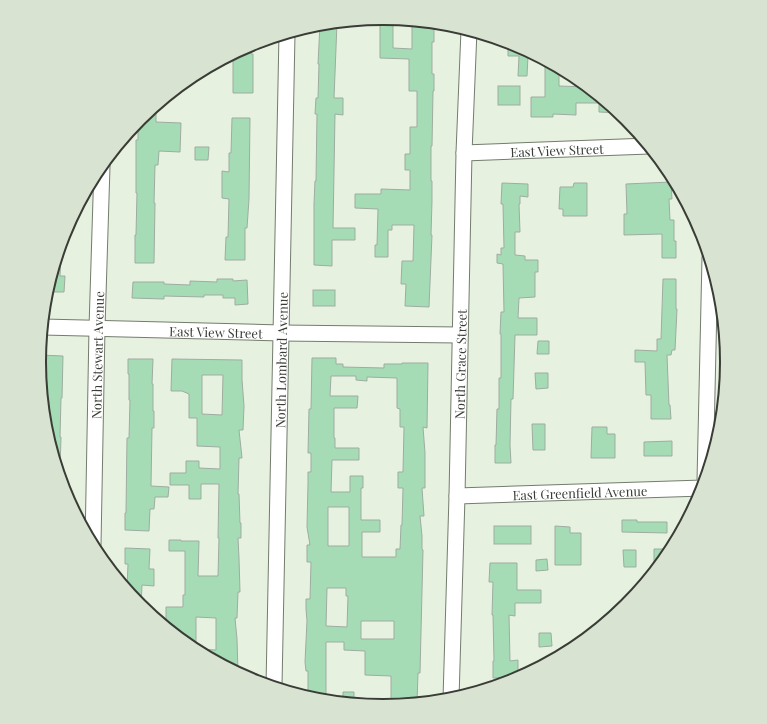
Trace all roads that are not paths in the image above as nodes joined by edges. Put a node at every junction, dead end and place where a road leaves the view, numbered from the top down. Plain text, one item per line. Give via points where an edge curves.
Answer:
1 (469, 35) edge
2 (287, 39) edge
3 (642, 146) edge
4 (464, 153) junction
5 (102, 177) edge
6 (710, 277) edge
7 (48, 327) edge
8 (97, 328) junction
9 (281, 333) junction
10 (460, 335) junction
11 (705, 461) edge
12 (696, 488) edge
13 (457, 496) junction
14 (93, 532) edge
15 (274, 681) edge
16 (451, 693) edge

1 - 4 street, North Grace Street
2 - 9 street, North Lombard Avenue
3 - 4 street, East View Street
4 - 10 street, North Grace Street
5 - 8 street, North Stewart Avenue
6 - 11 street
7 - 8 street, East View Street
8 - 9 street, East View Street
8 - 14 street, North Stewart Avenue
9 - 10 street, East View Street
9 - 15 street, North Lombard Avenue
10 - 13 street, North Grace Street
12 - 13 street, East Greenfield Avenue
13 - 16 street, North Grace Street

